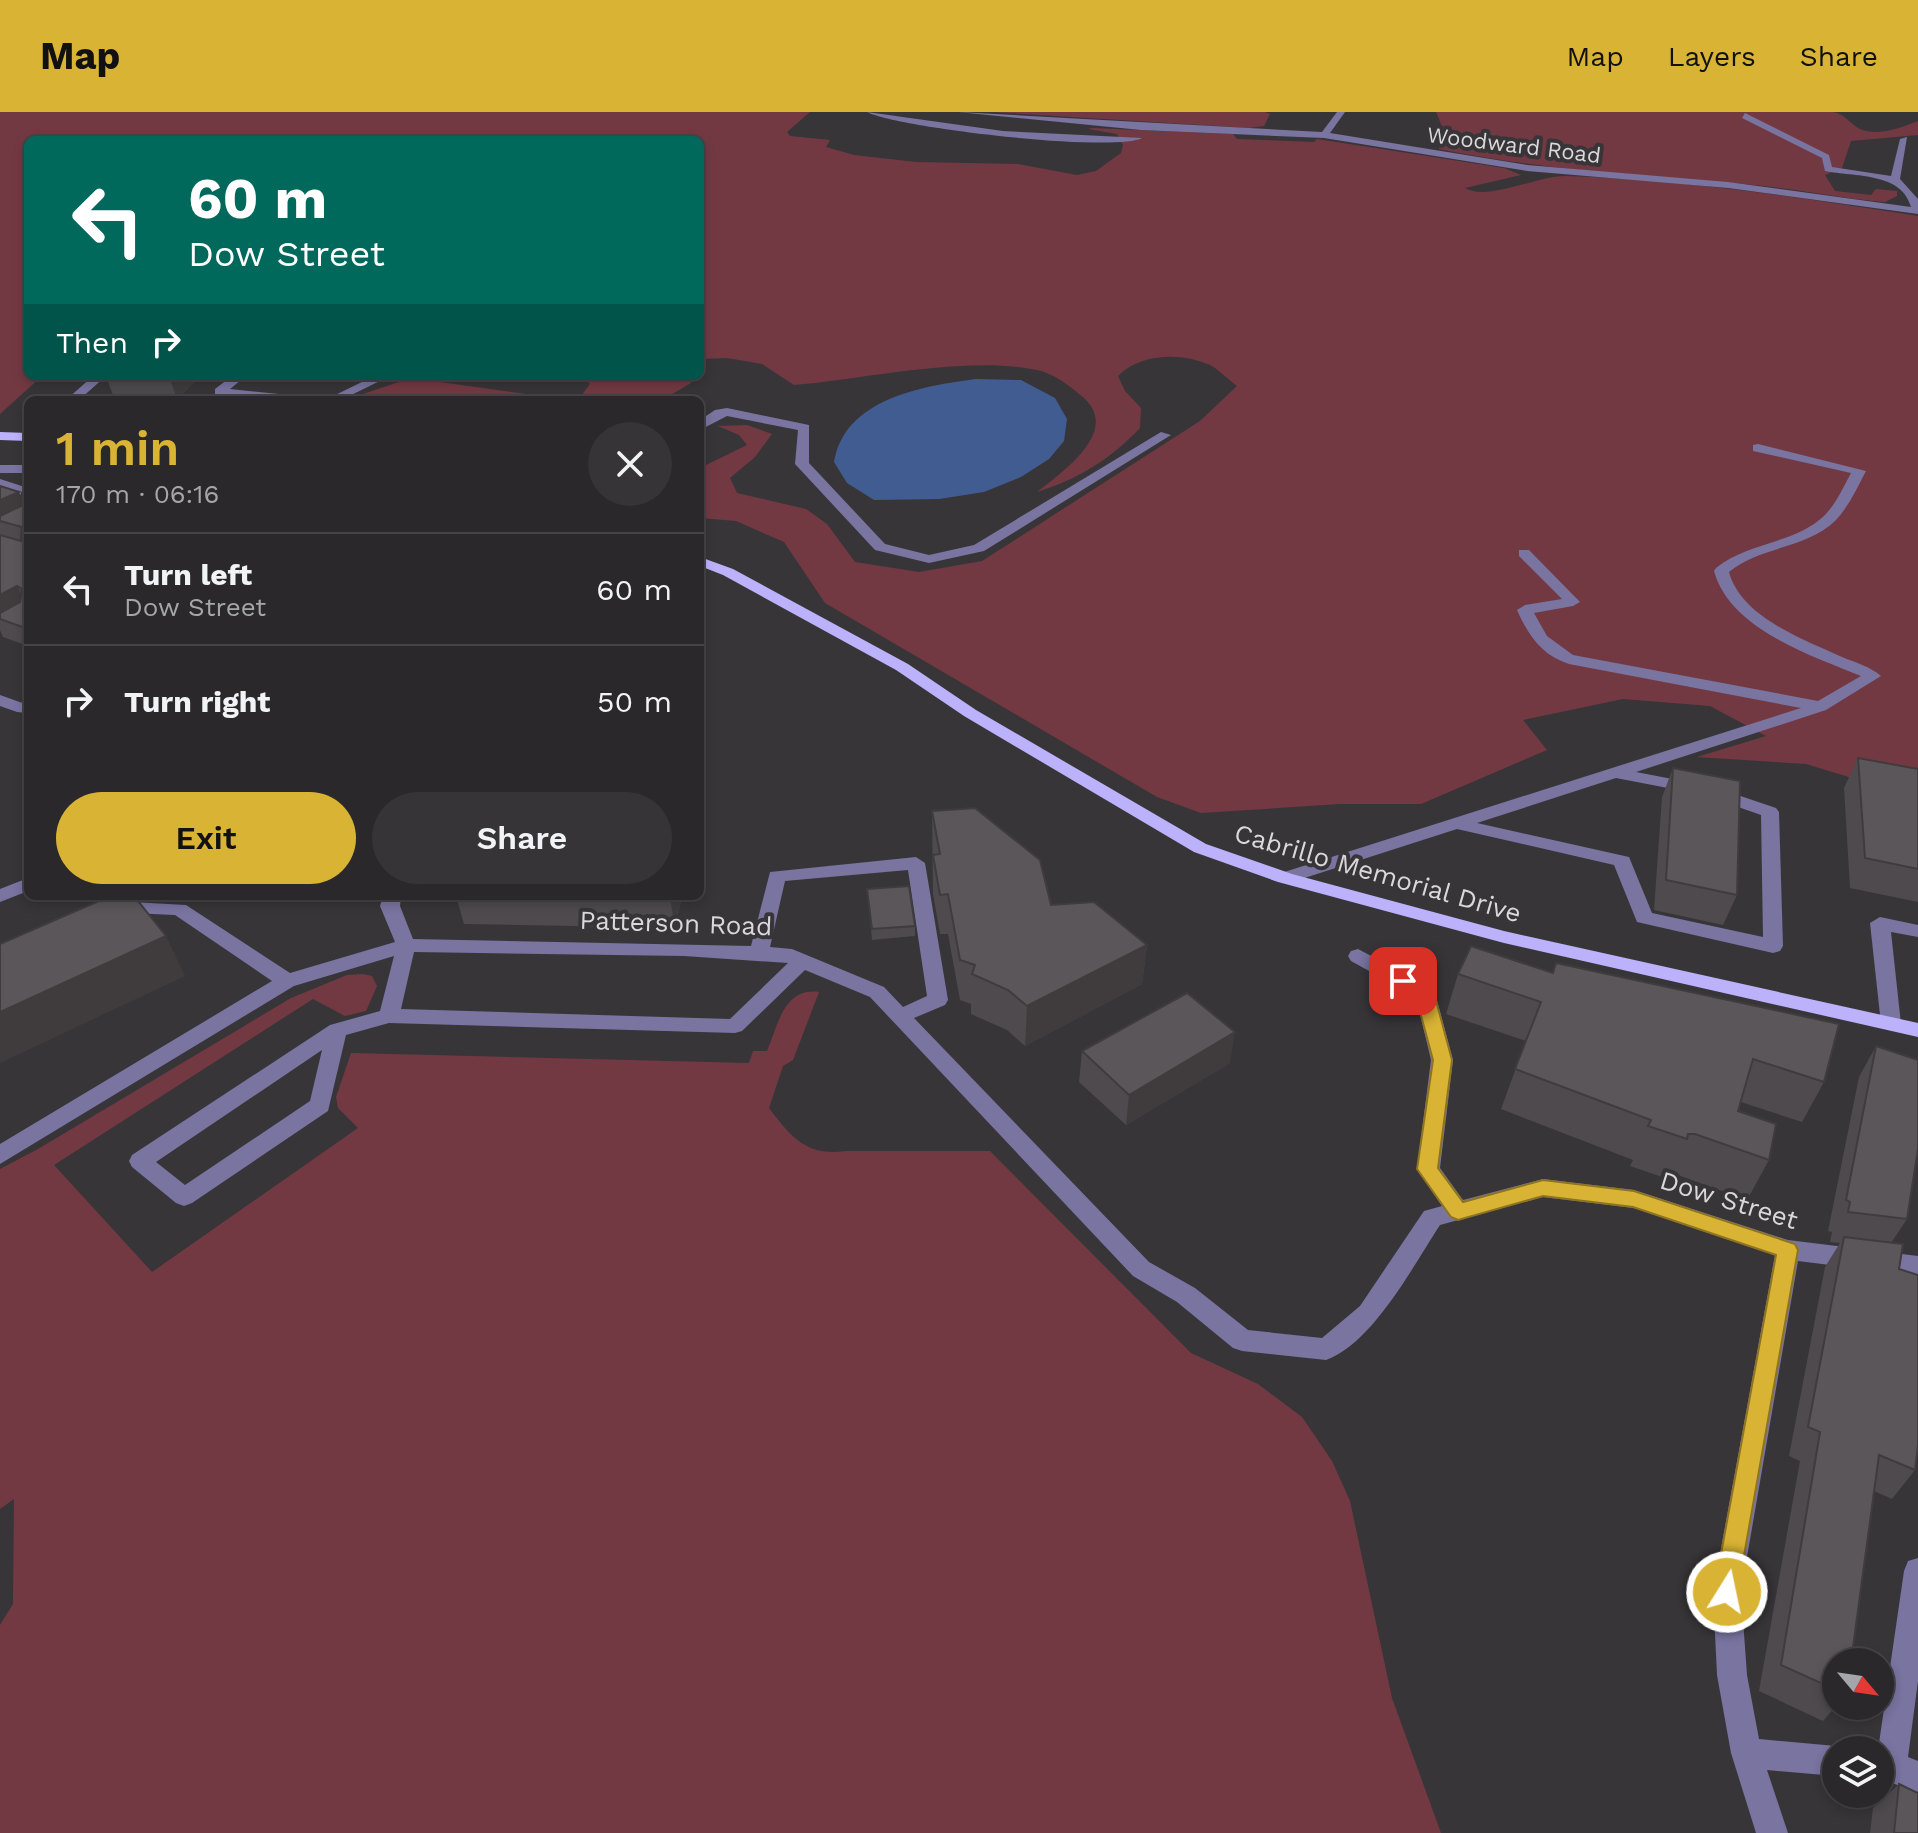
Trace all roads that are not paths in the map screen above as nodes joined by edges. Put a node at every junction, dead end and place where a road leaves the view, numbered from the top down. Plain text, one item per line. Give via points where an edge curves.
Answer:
1 (871, 112) edge
2 (962, 112) edge
3 (1341, 112) edge
4 (1745, 116) dead end
5 (1275, 122) dead end
6 (1209, 130) junction
7 (1268, 131) junction
8 (1324, 135) junction
9 (1904, 139) dead end
10 (1895, 179) junction
11 (1918, 186) edge
12 (1904, 188) junction
13 (1918, 211) edge
14 (95, 380) edge
15 (235, 380) edge
16 (376, 380) edge
17 (77, 396) edge
18 (259, 396) edge
19 (340, 396) edge
20 (704, 423) edge
21 (1165, 435) dead end
22 (0, 436) edge
23 (24, 437) edge
24 (1758, 448) dead end
25 (0, 469) edge
26 (24, 469) edge
27 (0, 483) edge
28 (24, 492) edge
29 (1524, 553) dead end
30 (704, 563) edge
31 (0, 700) edge
32 (1820, 707) junction
33 (23, 709) dead end
34 (1613, 772) junction
35 (1459, 824) junction
36 (1285, 878) junction
37 (24, 886) edge
38 (0, 896) edge
39 (391, 900) edge
40 (100, 904) edge
41 (1918, 931) edge
42 (406, 945) junction
43 (759, 953) junction
44 (1358, 956) dead end
45 (802, 961) junction
46 (287, 981) junction
47 (389, 1016) junction
48 (900, 1016) junction
49 (1891, 1024) junction
50 (337, 1030) junction
51 (1918, 1030) edge
52 (0, 1155) edge
53 (1458, 1211) junction
54 (1432, 1218) joint
55 (1788, 1250) junction
56 (1918, 1266) edge
57 (1918, 1571) edge
58 (1746, 1753) junction
59 (1822, 1760) edge
60 (1897, 1769) edge
61 (1772, 1833) edge

1 - 6 street via 930,126 1078,140
2 - 6 street, Woodward Road
3 - 8 street
4 - 10 street via 1826,157 1828,169
5 - 7 street
6 - 7 street, Woodward Road
7 - 8 street, Woodward Road
8 - 13 street, Woodward Road via 1527,168 1728,185
9 - 10 street via 1903,162
10 - 12 street
11 - 12 street
12 - 13 street
14 - 17 street
15 - 18 street via 219,392
16 - 19 street
20 - 21 street via 727,412 805,428 802,464 880,547 929,559 979,548
22 - 23 main road
24 - 32 street via 1859,471 1839,508 1823,524 1795,539 1737,555 1721,571 1727,590 1759,618 1809,648 1873,676
25 - 26 street
27 - 28 street
29 - 32 street via 1573,602 1525,610 1537,639 1548,649 1569,659
30 - 36 main road, Cabrillo Memorial Drive via 902,667 970,713 1200,848
31 - 33 street
32 - 34 street
34 - 35 street
34 - 35 street via 1708,791 1770,812 1773,946 1644,918 1622,861
35 - 36 street
36 - 49 main road, Cabrillo Memorial Drive via 1504,937
37 - 38 street
39 - 42 street
40 - 46 street via 179,909
41 - 49 street via 1880,923
42 - 43 street, Patterson Road
42 - 46 street, Patterson Road
42 - 47 street
43 - 45 street, Patterson Road
43 - 48 street via 777,876 916,863 938,1000
44 - 53 street via 1425,993 1442,1060 1428,1169
45 - 47 street via 735,1026
45 - 48 street, Patterson Road via 877,992
46 - 52 street, Patterson Road
47 - 50 street
48 - 54 street, Patterson Road via 1141,1269 1186,1295 1242,1340 1326,1349 1369,1313
49 - 51 main road, Cabrillo Memorial Drive
50 - 50 street via 153,1152 140,1161 184,1197 320,1105
53 - 54 street, Dow Street
53 - 55 street, Dow Street via 1543,1188 1634,1199
55 - 56 street, Dow Street
55 - 58 street via 1727,1592 1732,1675
57 - 60 street
58 - 59 street
58 - 61 street

